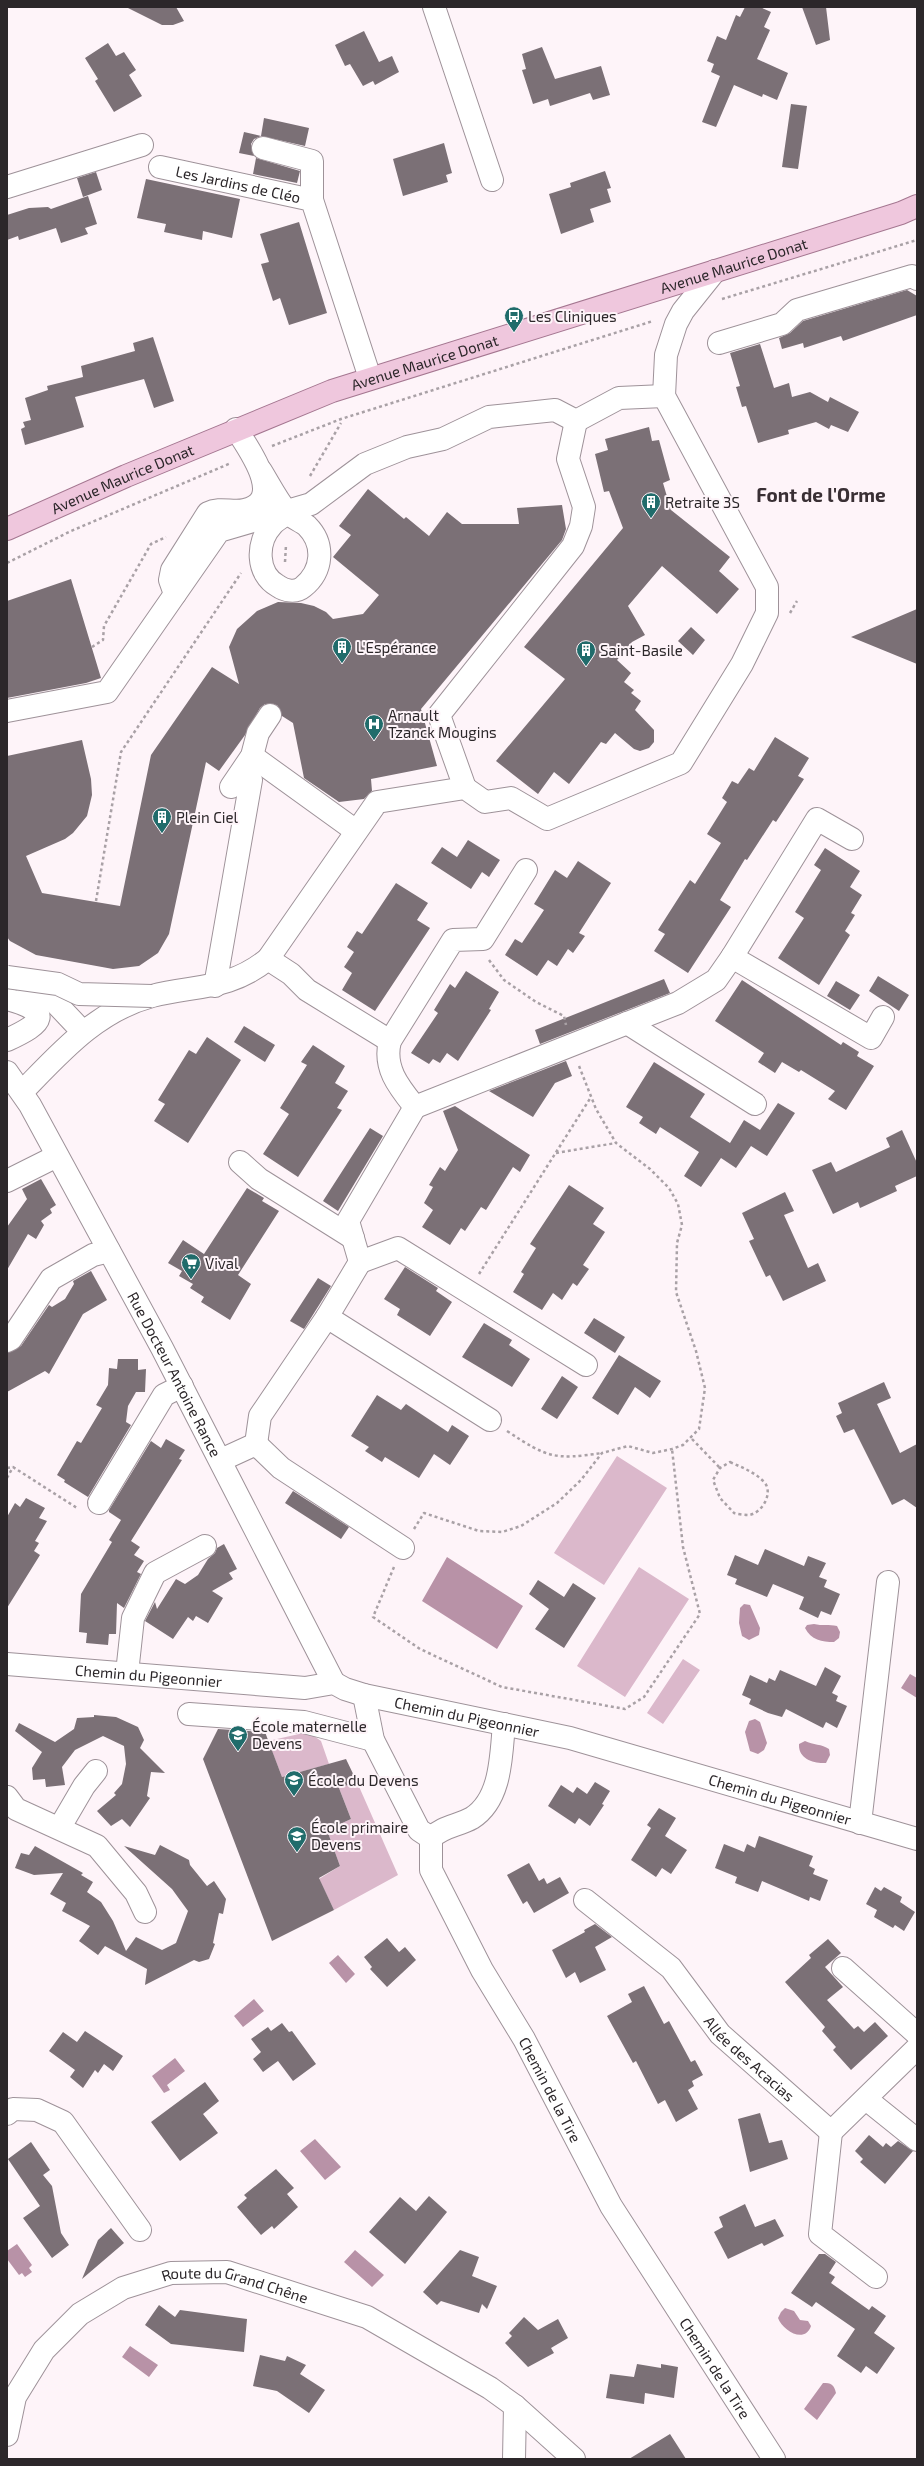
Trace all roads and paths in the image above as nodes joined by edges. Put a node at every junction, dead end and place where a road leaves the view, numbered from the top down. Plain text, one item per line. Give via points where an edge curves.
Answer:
1 (434, 7) edge
2 (142, 144) dead end
3 (263, 148) dead end
4 (160, 168) dead end
5 (492, 180) dead end
6 (7, 187) edge
7 (312, 200) junction
8 (912, 212) edge
9 (917, 240) edge
10 (715, 271) junction
11 (917, 279) edge
12 (717, 300) dead end
13 (661, 319) dead end
14 (719, 343) dead end
15 (370, 378) junction
16 (664, 396) junction
17 (576, 421) junction
18 (236, 429) junction
19 (265, 449) dead end
20 (234, 462) dead end
21 (260, 471) junction
22 (288, 513) junction
23 (200, 525) junction
24 (7, 530) edge
25 (263, 541) junction
26 (7, 563) edge
27 (175, 594) junction
28 (92, 647) dead end
29 (7, 711) edge
30 (270, 715) dead end
31 (252, 756) junction
32 (251, 780) dead end
33 (231, 787) dead end
34 (465, 788) junction
35 (356, 831) junction
36 (852, 840) dead end
37 (526, 870) dead end
38 (96, 901) dead end
39 (472, 939) junction
40 (732, 957) junction
41 (268, 959) junction
42 (7, 972) edge
43 (7, 977) edge
44 (215, 986) junction
45 (152, 996) junction
46 (7, 999) edge
47 (883, 1017) dead end
48 (627, 1023) junction
49 (82, 1031) junction
50 (7, 1040) edge
51 (390, 1041) junction
52 (570, 1046) junction
53 (7, 1072) edge
54 (22, 1092) junction
55 (591, 1096) junction
56 (755, 1104) dead end
57 (415, 1107) junction
58 (616, 1143) junction
59 (556, 1153) junction
60 (57, 1156) junction
61 (240, 1162) dead end
62 (7, 1181) edge
63 (353, 1238) junction
64 (109, 1251) junction
65 (360, 1262) junction
66 (468, 1291) junction
67 (327, 1317) junction
68 (7, 1341) edge
69 (586, 1365) dead end
70 (182, 1386) junction
71 (490, 1420) joint
72 (692, 1439) junction
73 (256, 1444) junction
74 (672, 1449) junction
75 (602, 1453) junction
76 (221, 1460) junction
77 (13, 1467) junction
78 (7, 1468) edge
79 (720, 1468) junction
80 (7, 1478) edge
81 (99, 1503) joint
82 (205, 1546) dead end
83 (403, 1548) junction
84 (888, 1582) dead end
85 (7, 1664) edge
86 (127, 1672) junction
87 (334, 1683) junction
88 (364, 1695) junction
89 (189, 1714) dead end
90 (504, 1724) junction
91 (374, 1740) junction
92 (96, 1771) dead end
93 (7, 1797) edge
94 (860, 1823) junction
95 (60, 1827) junction
96 (431, 1838) junction
97 (917, 1838) edge
98 (585, 1900) dead end
99 (145, 1912) dead end
100 (843, 1968) dead end
101 (917, 2034) edge
102 (917, 2048) edge
103 (866, 2099) junction
104 (7, 2114) edge
105 (831, 2132) junction
106 (917, 2140) edge
107 (140, 2230) dead end
108 (876, 2277) dead end
109 (515, 2406) junction
110 (7, 2435) edge
111 (514, 2459) edge
112 (574, 2459) edge
113 (774, 2459) edge

1 - 5 street
2 - 6 street
3 - 7 street via 312,161
4 - 7 street, Les Jardins de Cléo
7 - 15 street, Les Jardins de Cléo
8 - 10 main road, Avenue Maurice Donat
9 - 12 path
10 - 15 main road, Avenue Maurice Donat
10 - 16 street via 676,324 666,355
11 - 14 street via 912,276 797,310 782,324
13 - 19 path via 341,419
15 - 18 main road, Avenue Maurice Donat
16 - 17 street via 619,398
16 - 34 street via 767,587 767,612 742,664 681,763 547,819 511,798 486,802
17 - 22 street via 555,410 489,417 443,439 407,447 365,464 311,504
17 - 34 street via 568,458 584,507 581,526 573,546 439,715
18 - 21 street
18 - 24 main road, Avenue Maurice Donat
20 - 26 path via 71,531
21 - 22 street
21 - 23 street via 264,479 257,504 244,510 214,510 208,513
22 - 25 street via 272,524
22 - 25 street via 308,528 318,542 320,561 316,573 302,589 284,590 274,584 262,567
22 - 27 street via 219,531
23 - 27 street via 172,570 170,580
23 - 28 path via 188,525 151,544 104,626 103,640
25 - 38 path via 121,752
27 - 29 street via 107,692
30 - 31 street via 258,733
31 - 33 street
31 - 35 street
32 - 44 street
34 - 35 street via 377,802
35 - 41 street
36 - 40 street via 817,819
37 - 39 street via 483,939
39 - 51 street via 453,940
39 - 52 path via 504,980 536,1002 564,1016
40 - 47 street via 871,1038
40 - 48 street via 716,980 678,1003
41 - 44 street via 253,971
41 - 51 street via 292,974 307,990
42 - 49 street via 48,995
43 - 45 street, bridge via 58,984 79,994
44 - 45 street
45 - 49 street via 108,1015
46 - 50 street via 30,1006 38,1015 31,1029
48 - 52 street
48 - 56 street
49 - 54 street
51 - 57 street via 387,1053 394,1080
52 - 55 path
52 - 57 street
53 - 54 street, Rue Docteur Antoine Rance
54 - 60 street, Rue Docteur Antoine Rance
55 - 58 path
55 - 59 path
57 - 63 street via 348,1220
58 - 59 path
58 - 72 path via 650,1169 669,1188 678,1204 682,1225 677,1242 676,1292 696,1351 705,1388 700,1429
59 - 66 path
60 - 62 street
60 - 64 street, Rue Docteur Antoine Rance
61 - 63 street via 258,1180
63 - 65 street
64 - 68 street via 93,1254 51,1279 11,1339
64 - 70 street, Rue Docteur Antoine Rance
65 - 66 street via 398,1248
65 - 67 street
66 - 69 street
67 - 71 street
67 - 73 street via 260,1416
70 - 76 street, Rue Docteur Antoine Rance
70 - 81 street via 164,1395
71 - 75 path via 538,1452 558,1457
72 - 74 path
72 - 79 path
73 - 76 street
73 - 83 street via 281,1468
74 - 75 path via 653,1453 628,1446
74 - 83 path via 683,1547 700,1614 644,1697 625,1709 502,1687 420,1649 373,1617
75 - 83 path via 581,1480 557,1503 521,1526 502,1532 479,1532 424,1512
76 - 87 street, Rue Docteur Antoine Rance
77 - 78 path
77 - 80 path
77 - 81 path via 91,1517
79 - 79 path via 713,1480 720,1498 734,1513 750,1515 760,1510 768,1498 766,1485 753,1472 730,1462
82 - 86 street via 155,1573 133,1618
84 - 94 street
85 - 86 street, Chemin du Pigeonnier
86 - 87 street, Chemin du Pigeonnier via 306,1688
87 - 88 street, Chemin du Pigeonnier
88 - 90 street, Chemin du Pigeonnier
88 - 91 street
89 - 91 street via 304,1722
90 - 94 street, Chemin du Pigeonnier via 570,1738
90 - 96 street via 501,1762 490,1800 473,1818 439,1830
91 - 96 street via 419,1830
92 - 95 street
93 - 95 street via 16,1809
94 - 97 street, Chemin du Pigeonnier
95 - 99 street via 97,1846 136,1893
96 - 113 street, Chemin de la Tire via 431,1870 482,1970 524,2039 611,2206
98 - 105 street, Allée des Acacias via 671,1968 720,2034
100 - 101 street
102 - 103 street
103 - 105 street
103 - 106 street
104 - 107 street via 13,2110 37,2110 63,2122
105 - 108 street via 820,2234
109 - 110 street, Route du Grand Chêne via 490,2388 367,2317 227,2272 171,2273 123,2288 80,2314 44,2350 15,2397
109 - 111 street
109 - 112 street, Route du Grand Chêne

